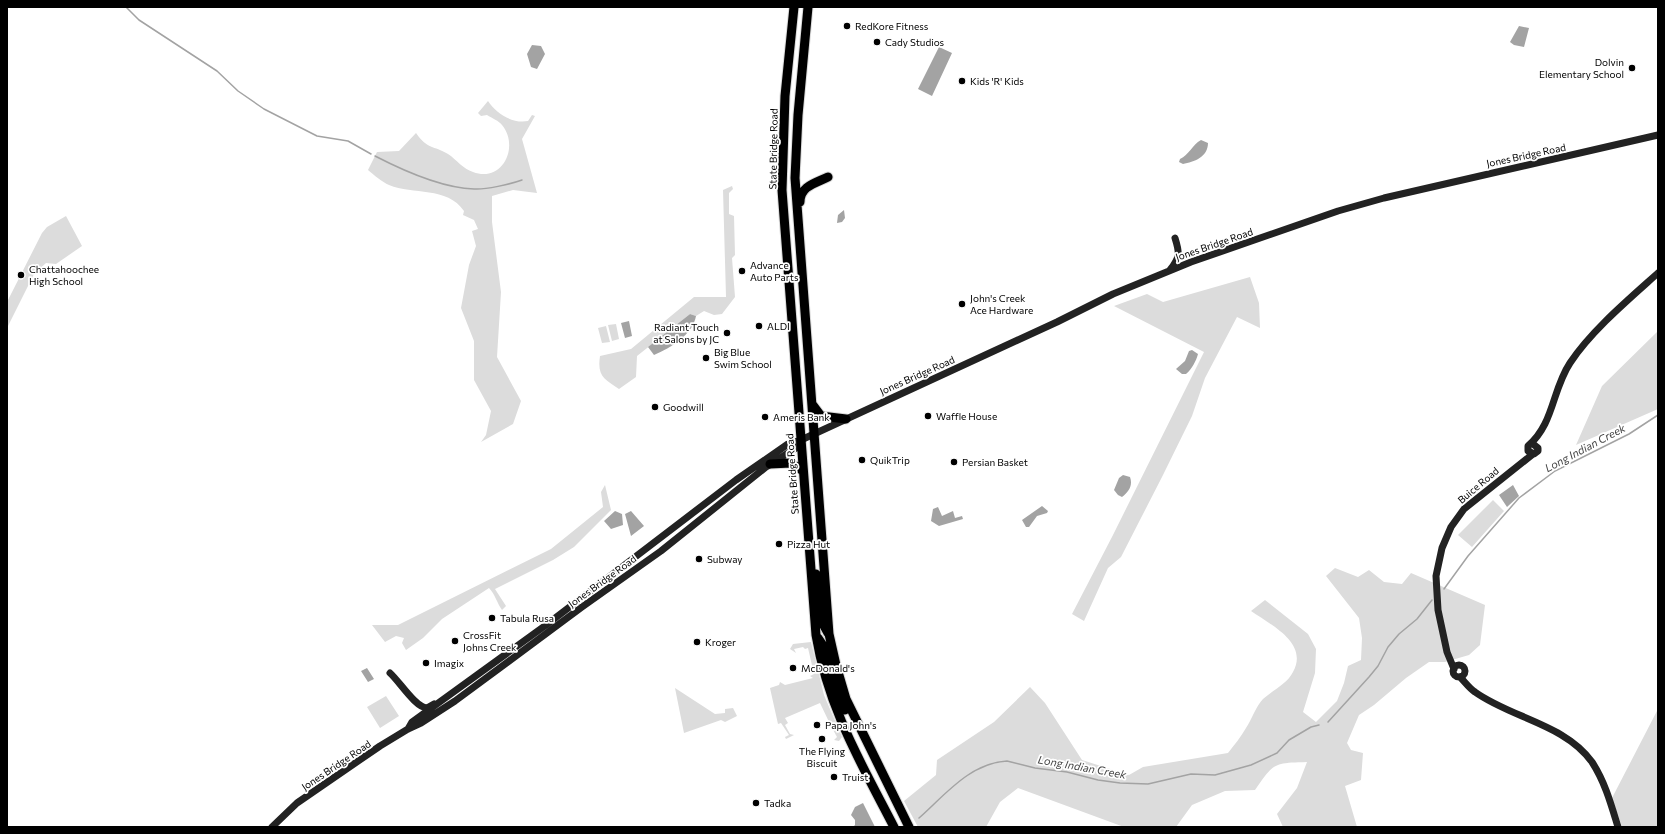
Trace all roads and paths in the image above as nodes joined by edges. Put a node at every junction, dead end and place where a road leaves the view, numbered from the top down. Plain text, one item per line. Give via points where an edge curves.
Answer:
1 (794, 7) edge
2 (808, 7) edge
3 (1658, 135) edge
4 (828, 177) dead end
5 (1175, 238) dead end
6 (799, 239) junction
7 (1170, 270) junction
8 (1658, 273) edge
9 (811, 402) junction
10 (846, 419) junction
11 (814, 434) junction
12 (801, 440) junction
13 (815, 446) junction
14 (770, 464) junction
15 (803, 471) junction
16 (723, 490) junction
17 (690, 517) junction
18 (695, 524) junction
19 (809, 544) junction
20 (648, 561) junction
21 (829, 634) junction
22 (816, 635) junction
23 (1457, 667) junction
24 (390, 673) dead end
25 (1462, 675) junction
26 (469, 682) junction
27 (408, 728) junction
28 (861, 733) junction
29 (887, 814) junction
30 (272, 827) edge
31 (894, 827) edge
32 (898, 827) edge
33 (909, 827) edge
34 (1618, 827) edge

1 - 12 highway, State Bridge Road via 785,96 782,178
2 - 6 highway via 796,165
3 - 7 main road, Jones Bridge Road via 1384,198 1338,211
4 - 6 highway via 804,188 801,193 802,229
5 - 7 main road via 1178,259
6 - 9 highway
7 - 10 main road, Jones Bridge Road via 1113,294
8 - 23 main road, Buice Road via 1585,342 1563,374 1544,429 1533,449 1524,460 1464,509 1446,537 1438,560 1436,576 1438,610 1447,646
9 - 10 highway via 821,416
9 - 11 highway
10 - 11 main road, Jones Bridge Road
11 - 12 main road, Jones Bridge Road
11 - 13 highway
12 - 13 highway
12 - 14 main road, Jones Bridge Road via 796,448
12 - 15 highway, State Bridge Road
12 - 16 main road, Jones Bridge Road via 788,444
13 - 21 highway
14 - 15 highway via 791,463
14 - 18 main road, Jones Bridge Road
15 - 19 highway, State Bridge Road
16 - 17 main road, Jones Bridge Road
16 - 18 main road via 714,504 698,517
17 - 20 main road via 684,526 663,541
17 - 26 main road, Jones Bridge Road
18 - 20 main road, Jones Bridge Road
19 - 21 highway via 819,588 822,622
19 - 22 highway, State Bridge Road
20 - 27 main road, Jones Bridge Road via 455,701 415,727
21 - 28 highway via 846,698
22 - 28 highway via 824,647 839,700
22 - 29 highway, State Bridge Road via 830,697
23 - 25 main road, Buice Road via 1465,669
23 - 25 main road, Buice Road via 1454,675
24 - 26 main road via 417,705 423,707 430,707 461,684
25 - 34 main road, Buice Road via 1475,692 1553,731 1577,746 1591,761 1603,782
26 - 27 main road
27 - 30 main road, Jones Bridge Road via 297,803
28 - 33 highway
29 - 31 highway, State Bridge Road
29 - 32 highway

